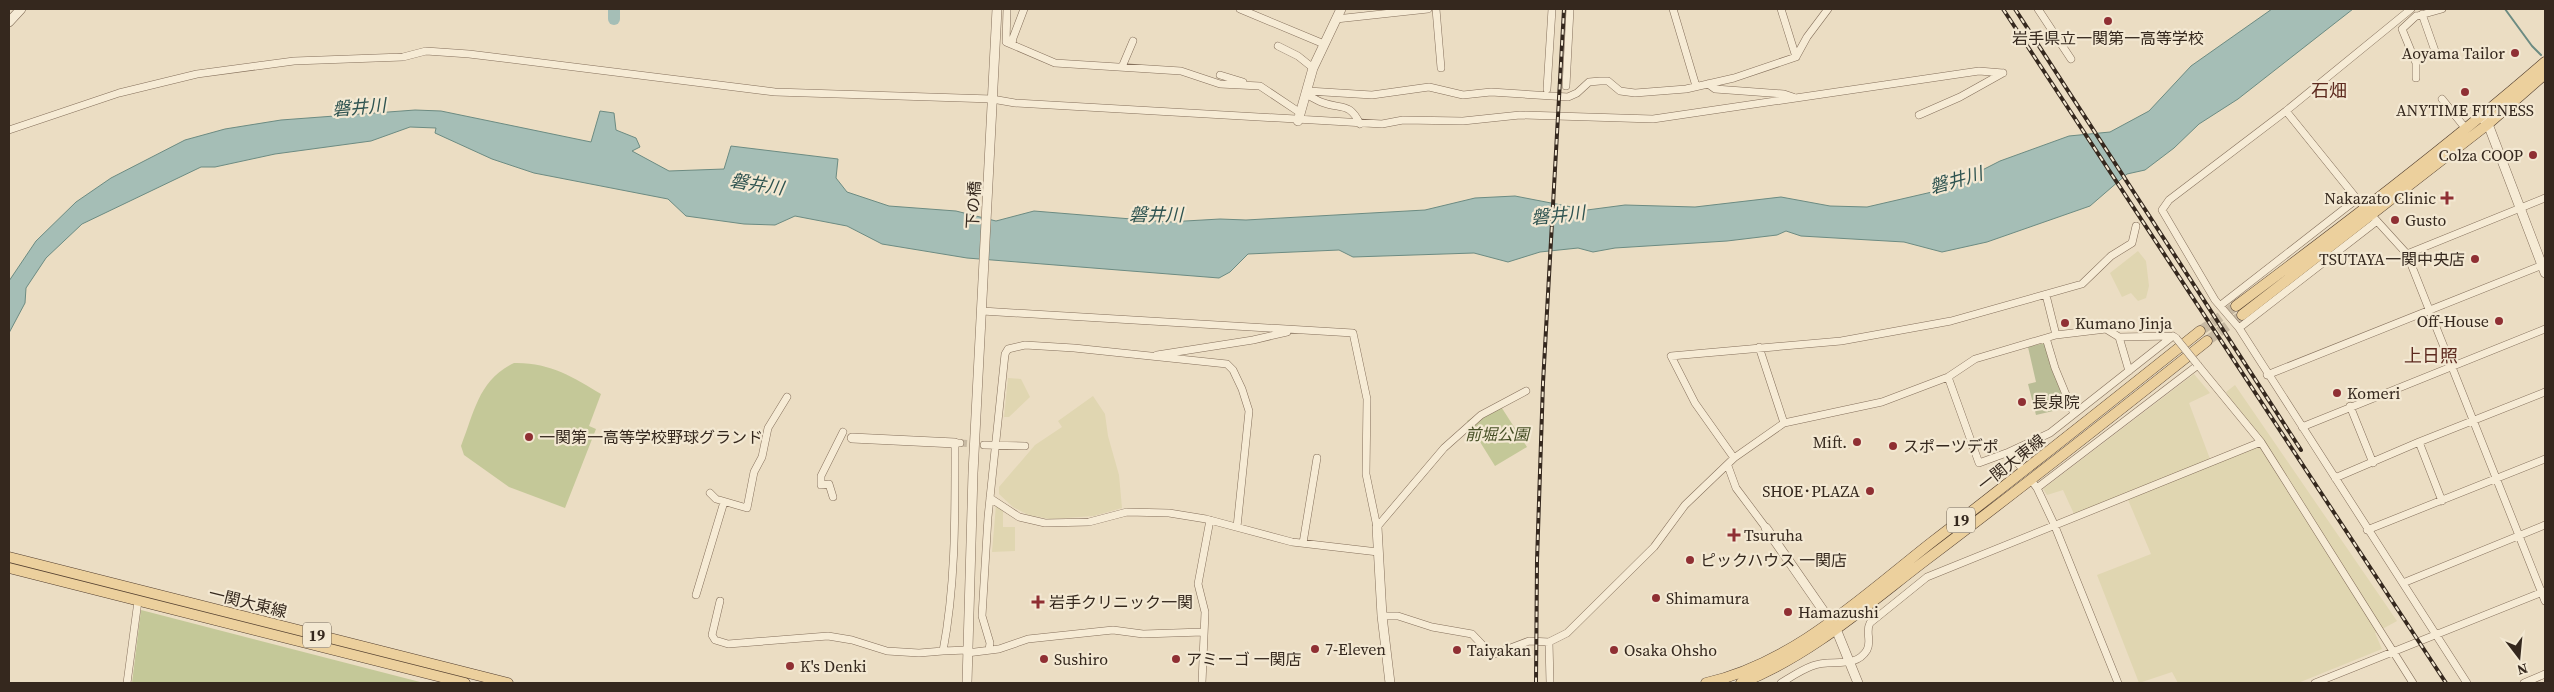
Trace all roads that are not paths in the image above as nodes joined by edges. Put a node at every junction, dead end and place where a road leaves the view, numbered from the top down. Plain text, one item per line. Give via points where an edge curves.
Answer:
1 (22, 9) edge
2 (997, 9) edge
3 (1007, 9) edge
4 (1024, 9) edge
5 (1240, 9) edge
6 (1340, 9) edge
7 (1428, 9) edge
8 (1436, 9) edge
9 (1552, 9) edge
10 (1570, 9) edge
11 (1674, 9) edge
12 (1781, 9) edge
13 (1828, 9) edge
14 (2038, 9) edge
15 (2411, 9) edge
16 (2442, 9) edge
17 (2405, 14) junction
18 (2419, 15) junction
19 (1336, 19) junction
20 (9, 22) edge
21 (1133, 41) dead end
22 (1012, 44) junction
23 (1324, 44) junction
24 (1278, 46) dead end
25 (2435, 51) dead end
26 (1796, 57) junction
27 (2072, 59) dead end
28 (2545, 62) edge
29 (1122, 67) junction
30 (1312, 68) junction
31 (1441, 68) dead end
32 (2545, 74) edge
33 (1220, 75) dead end
34 (2416, 78) dead end
35 (1708, 84) junction
36 (1245, 85) junction
37 (1566, 86) dead end
38 (1696, 86) junction
39 (1547, 89) dead end
40 (1307, 93) junction
41 (1795, 98) junction
42 (2442, 99) dead end
43 (993, 104) junction
44 (2286, 111) junction
45 (1920, 115) dead end
46 (1299, 116) junction
47 (2484, 121) junction
48 (1360, 124) junction
49 (2466, 129) junction
50 (9, 130) edge
51 (2545, 198) edge
52 (2357, 200) junction
53 (2520, 208) junction
54 (2371, 215) junction
55 (2136, 226) dead end
56 (2407, 254) junction
57 (2544, 268) edge
58 (2046, 295) junction
59 (2221, 305) junction
60 (982, 308) junction
61 (2429, 309) junction
62 (2239, 311) tunnel mouth
63 (2239, 328) junction
64 (2545, 329) edge
65 (1296, 330) junction
66 (2200, 331) tunnel mouth
67 (2056, 335) junction
68 (2119, 336) junction
69 (2174, 337) junction
70 (2046, 338) junction
71 (2207, 341) tunnel mouth
72 (1759, 348) junction
73 (1147, 357) junction
74 (2197, 364) junction
75 (2452, 366) junction
76 (2129, 371) junction
77 (2267, 374) junction
78 (1948, 377) junction
79 (1526, 391) dead end
80 (2545, 392) edge
81 (787, 397) dead end
82 (2350, 406) junction
83 (2074, 414) junction
84 (2474, 421) junction
85 (1784, 423) junction
86 (2302, 427) junction
87 (844, 432) dead end
88 (852, 438) dead end
89 (2261, 442) junction
90 (2419, 442) junction
91 (957, 443) joint
92 (984, 445) tunnel mouth
93 (996, 446) junction
94 (1025, 446) dead end
95 (2009, 452) junction
96 (1317, 458) dead end
97 (1734, 458) junction
98 (2545, 459) edge
99 (2373, 463) junction
100 (1728, 466) junction
101 (2024, 471) junction
102 (2336, 478) junction
103 (2497, 479) junction
104 (2034, 484) junction
105 (710, 494) dead end
106 (833, 497) dead end
107 (990, 498) junction
108 (2442, 501) junction
109 (724, 502) junction
110 (1210, 520) junction
111 (2054, 524) junction
112 (2545, 525) edge
113 (1236, 527) junction
114 (1377, 527) junction
115 (1766, 528) joint
116 (2367, 530) junction
117 (2519, 536) junction
118 (1303, 543) junction
119 (1378, 552) junction
120 (9, 556) edge
121 (9, 568) edge
122 (2402, 583) junction
123 (2543, 591) edge
124 (124, 592) junction
125 (696, 595) dead end
126 (138, 601) junction
127 (720, 601) dead end
128 (2545, 601) edge
129 (1382, 616) junction
130 (1833, 625) junction
131 (1203, 632) junction
132 (2436, 636) junction
133 (1549, 642) junction
134 (988, 650) junction
135 (943, 651) junction
136 (967, 651) junction
137 (2393, 651) junction
138 (1850, 662) junction
139 (2545, 674) edge
140 (127, 683) edge
141 (465, 683) edge
142 (508, 683) edge
143 (967, 683) edge
144 (1202, 683) edge
145 (1390, 683) edge
146 (1550, 683) edge
147 (1706, 683) edge
148 (1741, 683) edge
149 (1781, 683) edge
150 (1858, 683) edge
151 (2118, 683) edge
152 (2315, 683) edge
153 (2413, 683) edge
154 (2467, 683) edge
155 (2524, 683) edge

1 - 20 street
2 - 43 street, 下の橋
3 - 22 street via 1006,42
4 - 22 street
5 - 23 street
6 - 19 street
7 - 19 street
8 - 31 street
9 - 39 street
10 - 37 street
11 - 38 street
12 - 26 street
13 - 26 street
14 - 27 street
15 - 17 street
16 - 18 street
17 - 18 street
17 - 44 street
18 - 25 street
18 - 34 street via 2402,29 2416,63
19 - 23 street
21 - 29 street
22 - 29 street via 1055,63
23 - 30 street
24 - 30 street
26 - 35 street
28 - 47 main road
29 - 36 street via 1181,71 1220,84
30 - 40 street
32 - 47 main road
33 - 36 street
35 - 38 street
35 - 41 street via 1715,88 1784,94
36 - 46 street via 1260,86
38 - 40 street via 1635,94 1600,81 1589,82 1568,97 1491,92 1463,95 1429,88 1372,95
40 - 46 street
40 - 48 street via 1322,103 1345,106 1354,112
41 - 45 street via 1979,71 2003,73
41 - 48 street via 1653,120 1520,116
42 - 49 street
43 - 46 street
43 - 50 street via 775,92 426,51 403,57 294,61 197,74 119,93
43 - 60 street, 下の橋
44 - 52 street
44 - 59 street via 2169,200 2162,210
46 - 48 street
47 - 49 main road
47 - 53 street
47 - 54 main road
49 - 54 main road
51 - 53 street
52 - 54 street
52 - 59 street
53 - 56 street
53 - 57 street
54 - 56 street
54 - 62 main road
54 - 63 street
55 - 58 street via 2132,243 2111,256 2086,282
56 - 61 street
57 - 61 street
58 - 67 street
58 - 72 street via 1951,321 1841,341
59 - 63 street
60 - 65 street
60 - 136 street, 下の橋
61 - 75 street
61 - 77 street
63 - 77 street
64 - 75 street
65 - 73 street
65 - 114 street via 1353,333 1355,336 1367,399 1366,474
66 - 101 main road, 一関大東線 / 19
67 - 68 street via 2106,329
67 - 70 street
68 - 69 street
68 - 76 street
69 - 74 street, bridge
69 - 76 street
70 - 78 street via 1975,358
70 - 83 street
71 - 104 main road, 一関大東線 / 19
72 - 85 street
72 - 97 street via 1671,356 1694,402
73 - 93 street via 1025,345 1008,349 1003,368
73 - 113 street via 1222,362 1233,370 1249,411
74 - 89 street
74 - 104 street
75 - 82 street
75 - 84 street
76 - 83 street
77 - 86 street
78 - 85 street via 1882,402
78 - 95 street via 1979,463
79 - 114 street via 1481,415 1444,448
80 - 84 street
81 - 109 street via 768,428 747,508
82 - 86 street
82 - 99 street
83 - 95 street via 2050,433
84 - 90 street
84 - 103 street
85 - 97 street
86 - 102 street
87 - 106 street via 821,476 821,485 829,484
88 - 91 street
89 - 111 street
89 - 137 street
90 - 99 street
90 - 108 street
91 - 135 street via 950,614
92 - 93 street
93 - 94 street
93 - 107 street
95 - 101 street
96 - 118 street
97 - 100 street
98 - 103 street
99 - 102 street
100 - 115 street via 1736,488
100 - 133 street via 1685,505 1654,547 1568,632
101 - 130 main road, 一関大東線 / 19
102 - 116 street
103 - 108 street
103 - 117 street
104 - 111 street
104 - 130 main road, 一関大東線 / 19
105 - 109 street
107 - 110 street via 1019,517 1044,523 1089,522 1140,511
107 - 134 street via 982,616 990,643
108 - 116 street
109 - 125 street
110 - 113 street
110 - 131 street via 1198,584 1206,612
111 - 138 street via 1927,576 1870,623 1867,628 1868,649
111 - 151 street
112 - 117 street
113 - 118 street
114 - 119 street
115 - 130 street
116 - 122 street
117 - 122 street
117 - 123 street
118 - 119 street
119 - 129 street
120 - 124 main road, 一関大東線 / 19
121 - 124 main road, 一関大東線 / 19
122 - 132 street
123 - 128 street
123 - 132 street
124 - 126 main road, 一関大東線 / 19
124 - 142 main road, 一関大東線 / 19
126 - 140 street
126 - 141 main road, 一関大東線 / 19
127 - 135 street via 712,636 719,642 738,644 828,636 887,651
129 - 133 street via 1398,616 1432,627 1472,634 1492,655 1529,641
129 - 145 street
130 - 138 street
130 - 147 main road, 一関大東線 / 19 via 1779,656
130 - 148 main road, 一関大東線 / 19 via 1793,659
131 - 134 street via 1143,634 1113,630 1028,639
131 - 144 street
132 - 137 street
132 - 154 street
133 - 146 street
134 - 136 street
135 - 136 street
136 - 143 street, 下の橋
137 - 152 street
137 - 153 street
138 - 149 street via 1820,663
138 - 150 street
139 - 155 street

